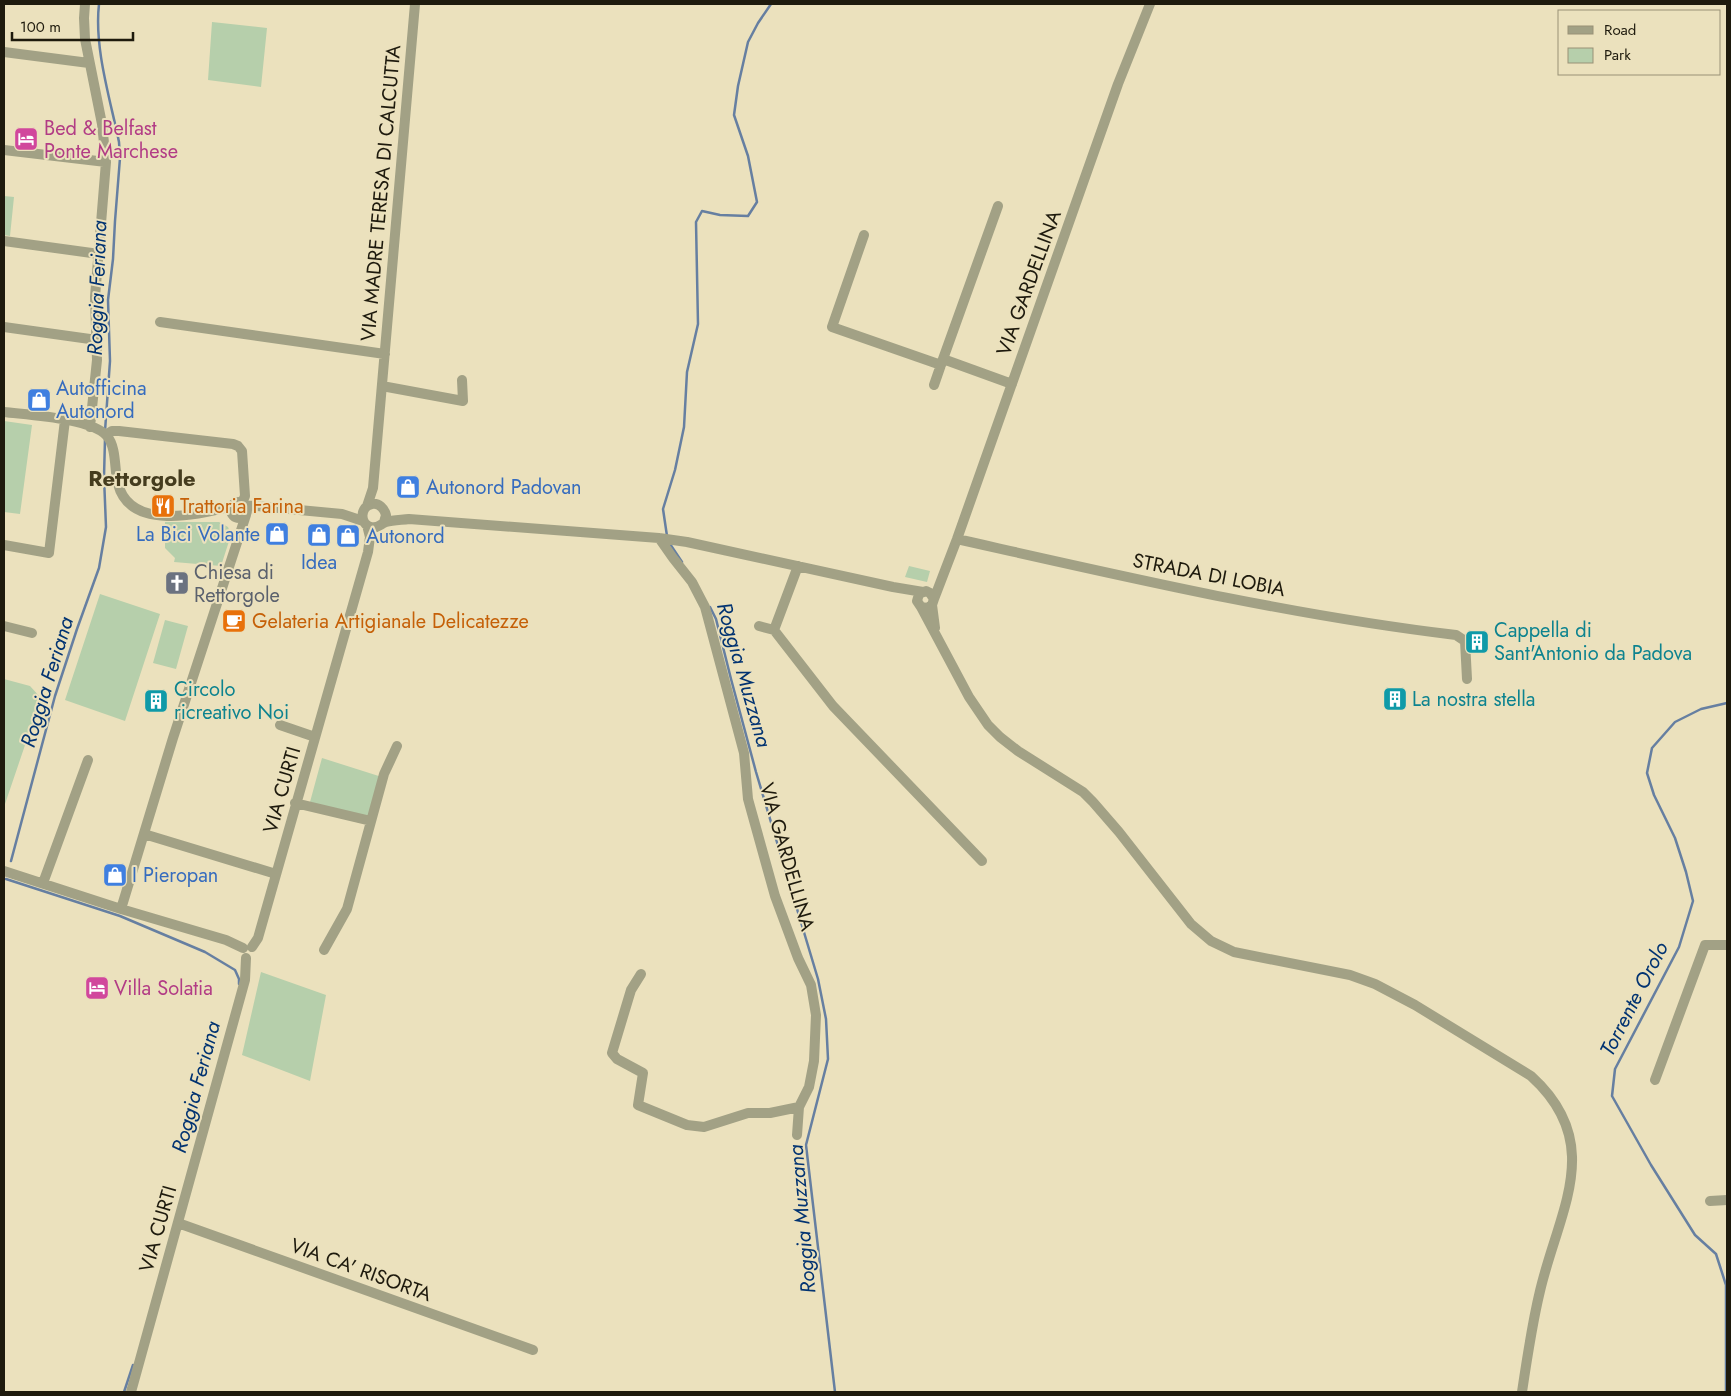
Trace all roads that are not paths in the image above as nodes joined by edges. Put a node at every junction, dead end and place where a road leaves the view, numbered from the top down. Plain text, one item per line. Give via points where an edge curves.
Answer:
1 (85, 4) edge
2 (415, 4) edge
3 (1150, 4) edge
4 (4, 52) edge
5 (88, 63) junction
6 (4, 150) edge
7 (106, 162) junction
8 (998, 206) dead end
9 (864, 235) dead end
10 (4, 241) edge
11 (99, 254) junction
12 (160, 322) dead end
13 (4, 327) edge
14 (96, 340) junction
15 (385, 354) junction
16 (942, 362) junction
17 (462, 380) dead end
18 (1012, 384) junction
19 (934, 385) dead end
20 (382, 386) junction
21 (4, 412) edge
22 (65, 420) junction
23 (93, 428) junction
24 (106, 435) junction
25 (373, 488) junction
26 (367, 506) junction
27 (382, 507) junction
28 (240, 511) junction
29 (342, 514) junction
30 (410, 520) junction
31 (384, 522) junction
32 (365, 523) junction
33 (663, 538) junction
34 (957, 539) junction
35 (4, 545) edge
36 (798, 566) junction
37 (893, 587) junction
38 (929, 597) junction
39 (920, 606) junction
40 (4, 626) edge
41 (759, 626) dead end
42 (774, 630) junction
43 (32, 633) dead end
44 (937, 639) junction
45 (1467, 679) dead end
46 (280, 726) dead end
47 (315, 737) junction
48 (396, 746) dead end
49 (88, 760) dead end
50 (296, 803) junction
51 (371, 821) junction
52 (144, 834) junction
53 (982, 861) dead end
54 (4, 871) edge
55 (276, 874) junction
56 (43, 883) junction
57 (122, 909) junction
58 (1727, 945) edge
59 (324, 950) dead end
60 (247, 951) junction
61 (641, 974) dead end
62 (1655, 1080) dead end
63 (800, 1107) junction
64 (797, 1135) dead end
65 (1710, 1200) dead end
66 (1727, 1200) edge
67 (178, 1223) junction
68 (532, 1350) dead end
69 (131, 1392) edge
70 (1522, 1392) edge

1 - 5 street
2 - 15 street, VIA MADRE TERESA DI CALCUTTA
3 - 18 street, VIA GARDELLINA via 1118,84
4 - 5 street
5 - 7 street via 102,124
6 - 7 street
7 - 11 street
8 - 16 street
9 - 16 street via 832,327
10 - 11 street
11 - 14 street
12 - 15 street
13 - 14 street
14 - 23 street via 98,360
15 - 20 street, VIA MADRE TERESA DI CALCUTTA
16 - 18 street
16 - 19 street
17 - 20 street via 463,401
18 - 34 street, VIA GARDELLINA
20 - 25 street, VIA MADRE TERESA DI CALCUTTA
21 - 22 street
22 - 23 street
22 - 35 street via 49,553
23 - 24 street
24 - 28 street via 112,447 120,491 133,508 147,514 164,515
24 - 28 street via 112,430 238,446 242,452 245,496
25 - 26 street, VIA MADRE TERESA DI CALCUTTA
25 - 27 street, VIA MADRE TERESA DI CALCUTTA
26 - 27 street
26 - 29 street
26 - 32 street via 363,512
27 - 30 street
27 - 31 street via 386,515
28 - 29 street via 268,508
28 - 52 street via 235,550
29 - 32 street
30 - 31 street
30 - 33 street
31 - 32 street via 376,527
32 - 47 street, VIA CURTI via 370,537 368,552
33 - 36 street
33 - 63 street, VIA GARDELLINA via 704,607 744,753 748,799 775,896 811,985 816,1014 814,1061 809,1087
34 - 38 street, VIA GARDELLINA via 944,575
34 - 45 street, STRADA DI LOBIA via 1224,598 1456,635 1465,641
36 - 37 street
36 - 42 street
37 - 38 street
37 - 39 street
38 - 39 street via 927,608
38 - 39 street via 917,596
38 - 44 street
39 - 44 street
40 - 43 street
41 - 42 street
42 - 53 street via 833,706
44 - 70 street via 988,725 1018,751 1083,792 1100,808 1192,924 1211,941 1234,952 1350,975 1375,984 1531,1076 1547,1090 1570,1134 1572,1169 1540,1291
46 - 47 street
47 - 50 street, VIA CURTI
48 - 51 street via 384,774
49 - 56 street
50 - 51 street
50 - 55 street, VIA CURTI
51 - 59 street via 347,909
52 - 55 street
52 - 57 street
54 - 56 street
55 - 60 street, VIA CURTI via 258,938
56 - 57 street
57 - 60 street via 226,940
58 - 62 street via 1705,946
60 - 67 street, VIA CURTI via 245,980
61 - 63 street via 631,990 612,1053 644,1073 638,1105 687,1125 704,1127 748,1113 770,1113
63 - 64 street, VIA GARDELLINA
65 - 66 street
67 - 68 street, VIA CA' RISORTA
67 - 69 street, VIA CURTI

